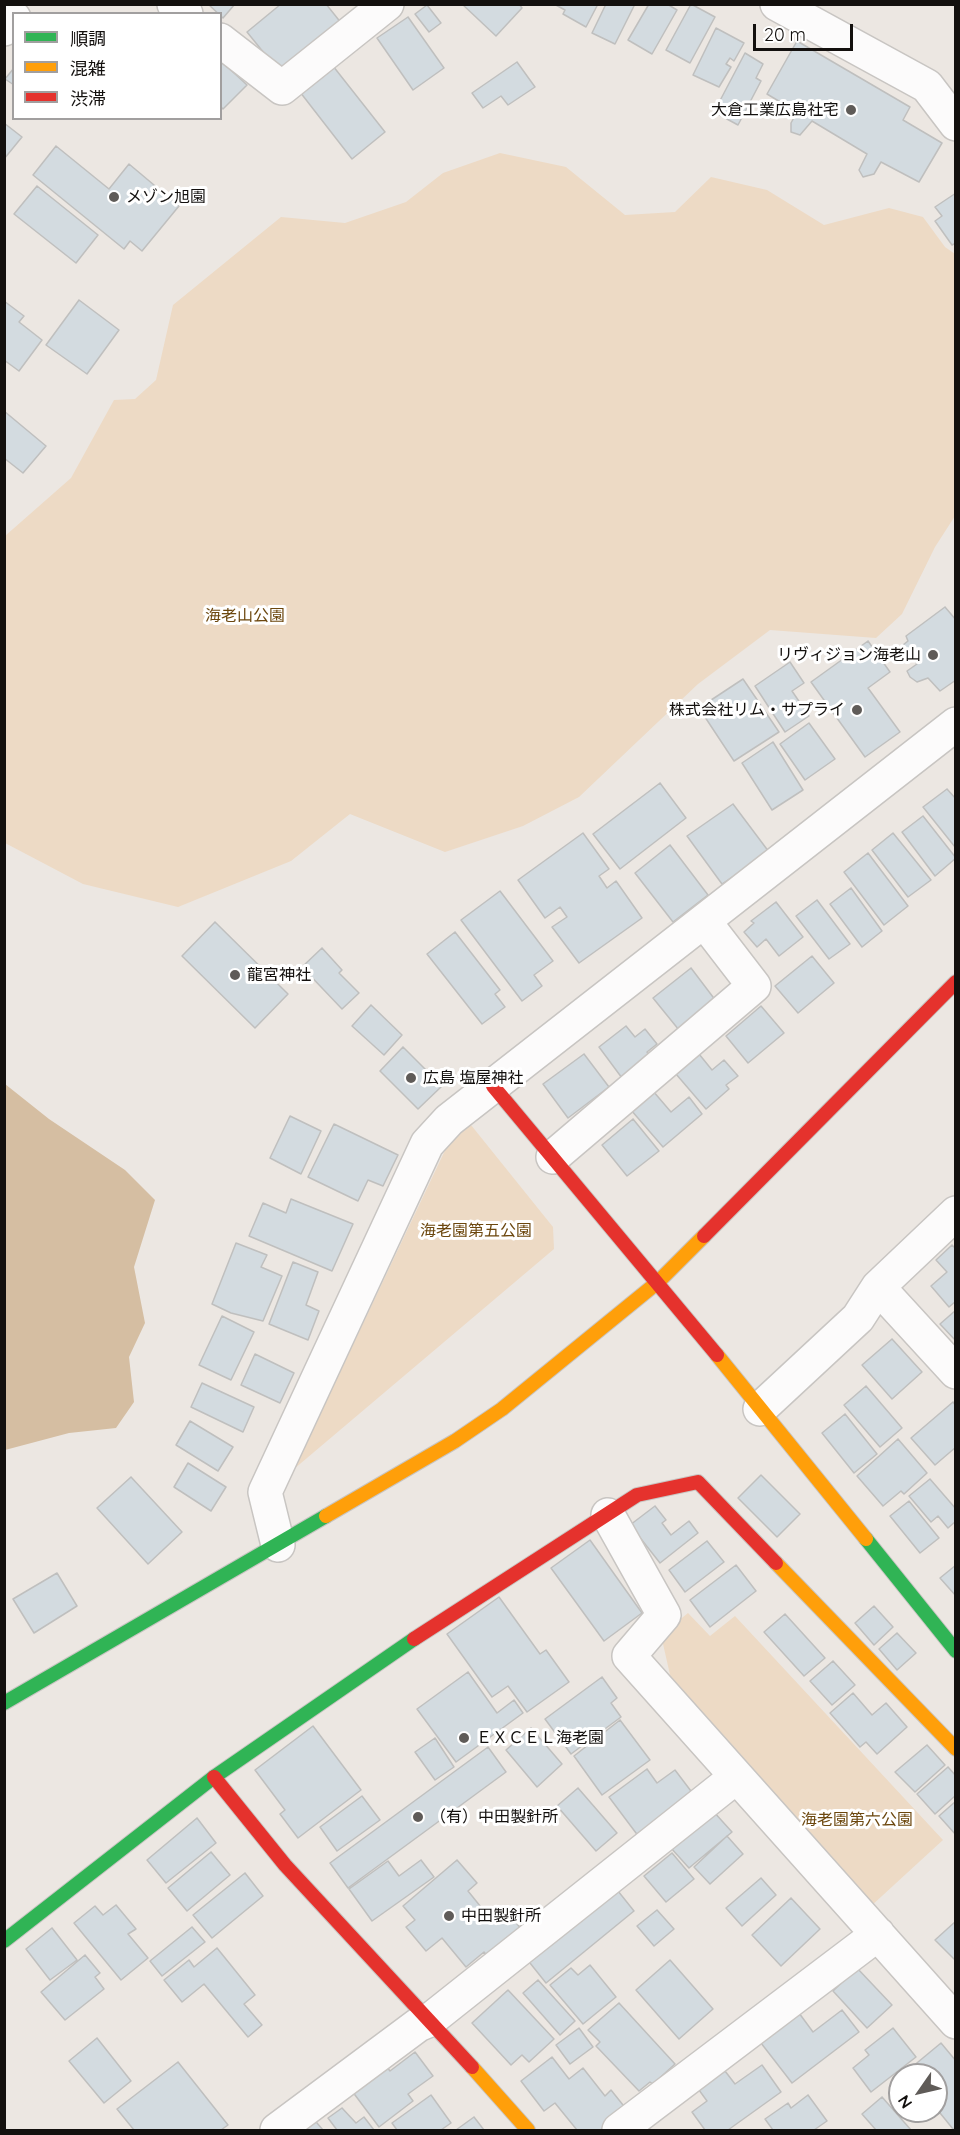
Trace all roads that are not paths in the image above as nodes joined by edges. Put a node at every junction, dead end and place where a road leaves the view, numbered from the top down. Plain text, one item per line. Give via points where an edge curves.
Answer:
1 (387, 4) edge
2 (777, 4) edge
3 (222, 42) edge
4 (956, 124) edge
5 (956, 724) edge
6 (704, 921) junction
7 (956, 982) edge
8 (493, 1086) junction
9 (553, 1157) junction
10 (956, 1213) edge
11 (658, 1282) junction
12 (878, 1287) junction
13 (956, 1372) edge
14 (760, 1409) junction
15 (608, 1515) junction
16 (278, 1545) junction
17 (956, 1651) edge
18 (4, 1703) edge
19 (956, 1749) edge
20 (214, 1777) junction
21 (736, 1777) junction
22 (878, 1934) junction
23 (4, 1941) edge
24 (430, 2020) junction
25 (956, 2022) edge
26 (277, 2130) edge
27 (528, 2130) edge
28 (619, 2130) edge

1 - 3 street via 282,88
2 - 4 street via 927,86
5 - 6 street
6 - 8 street
6 - 9 street via 754,986
7 - 11 street
8 - 9 street
8 - 16 street via 449,1120 428,1144 284,1448 265,1492
9 - 11 street
10 - 12 street
11 - 14 street
11 - 16 street via 502,1409
12 - 13 street
12 - 14 street via 858,1318
14 - 17 street
15 - 19 street via 637,1495 698,1482
15 - 20 street via 405,1644
15 - 21 street via 664,1615 629,1656
16 - 18 street
20 - 23 street
20 - 24 street via 285,1865
21 - 22 street
21 - 24 street
22 - 25 street
22 - 28 street
24 - 26 street
24 - 27 street

